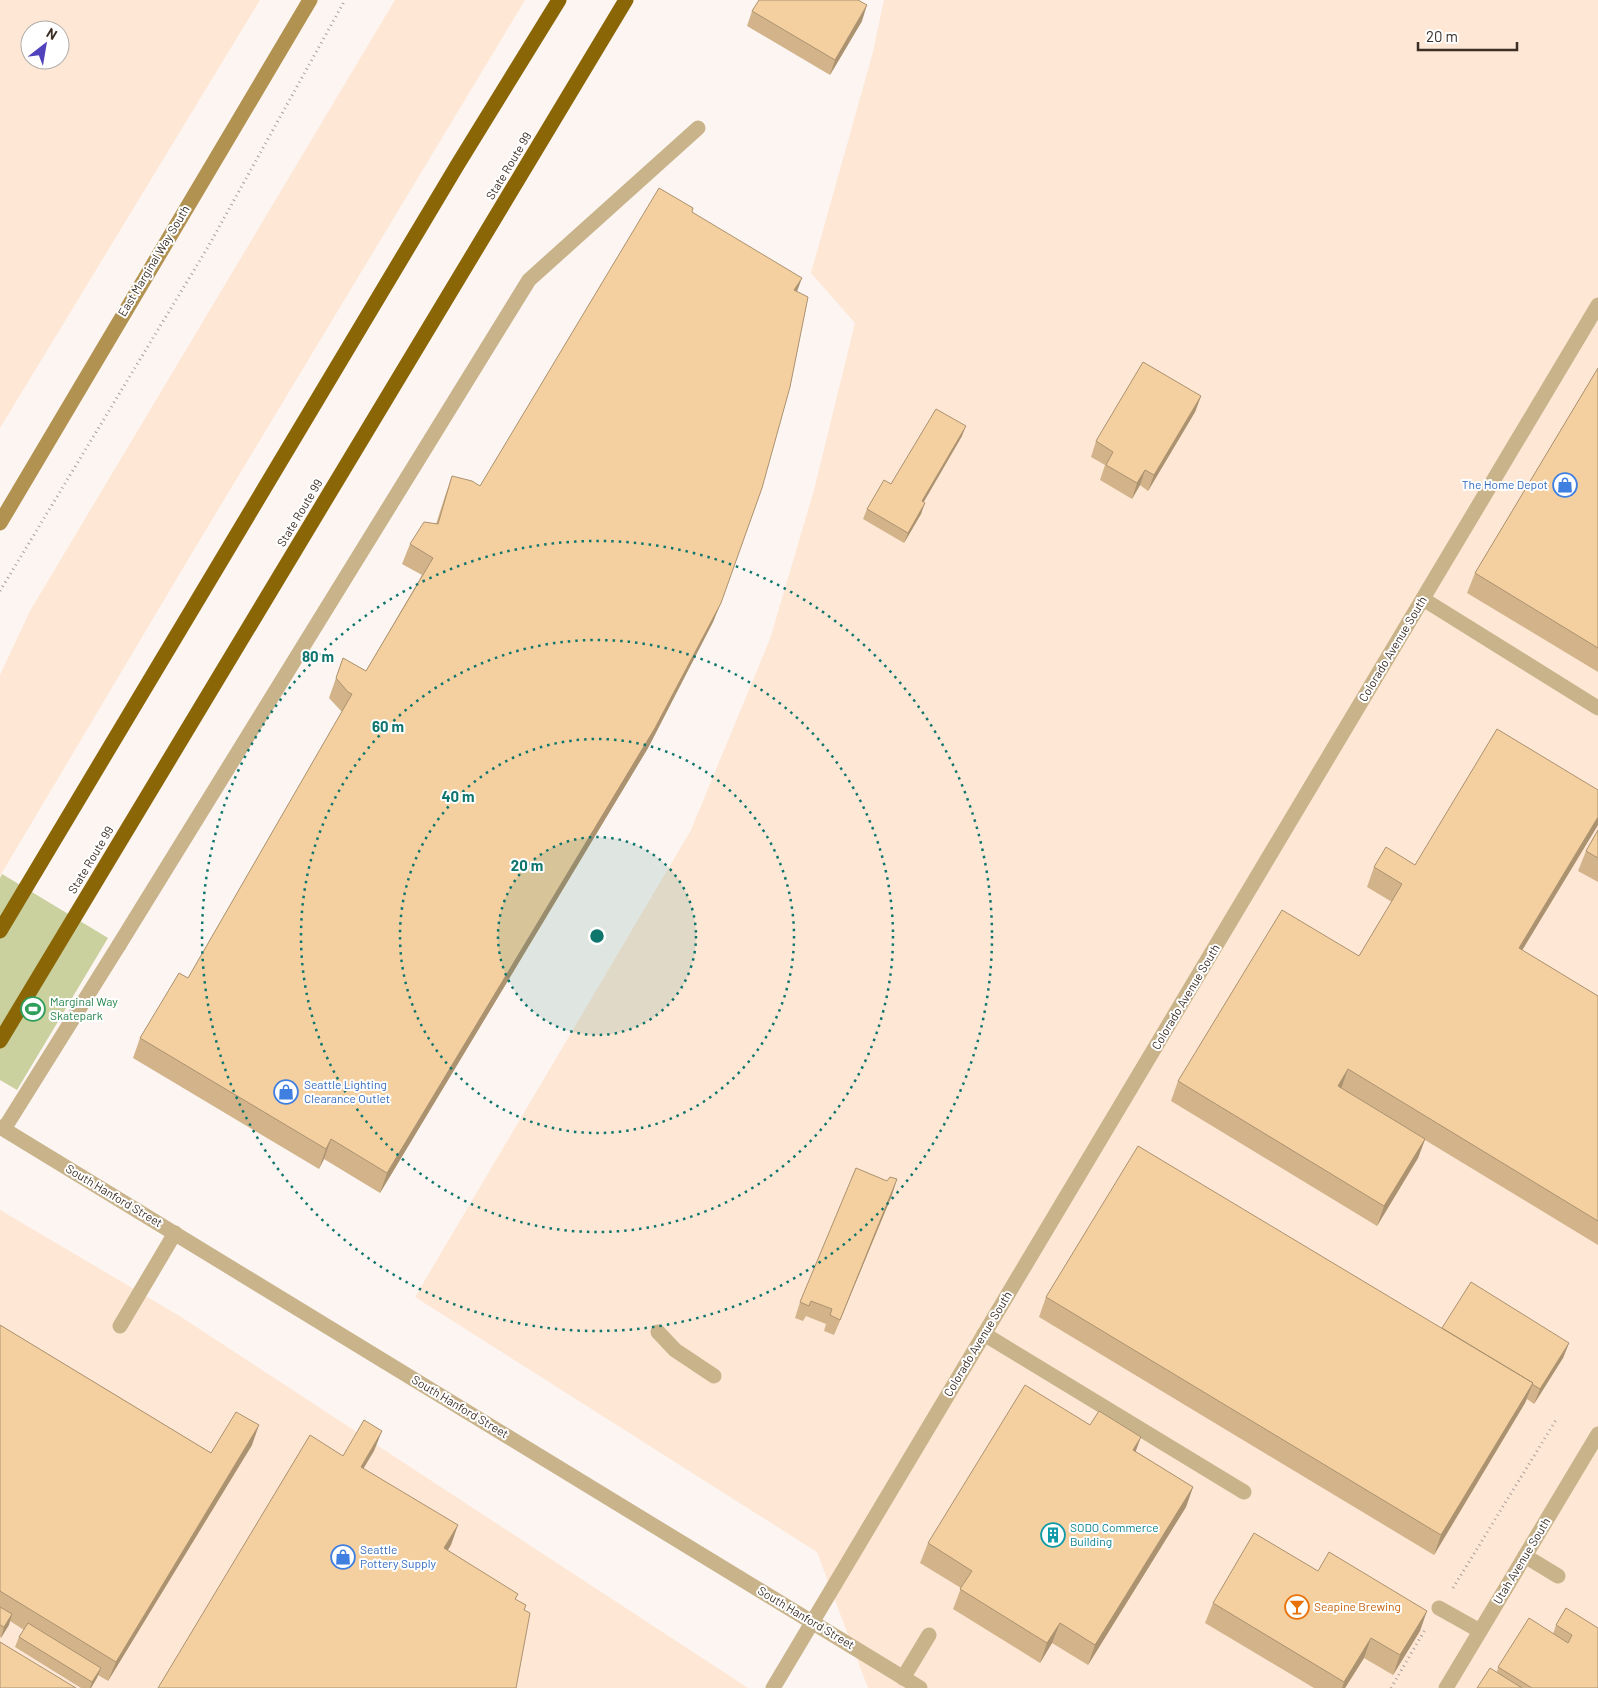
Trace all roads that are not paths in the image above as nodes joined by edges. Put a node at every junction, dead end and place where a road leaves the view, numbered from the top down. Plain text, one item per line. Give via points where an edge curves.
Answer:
1 (310, 0) edge
2 (559, 0) edge
3 (626, 0) edge
4 (698, 128) dead end
5 (1598, 305) edge
6 (0, 523) edge
7 (1423, 599) junction
8 (1598, 708) edge
9 (0, 931) edge
10 (0, 1041) edge
11 (2, 1128) edge
12 (176, 1233) junction
13 (120, 1326) dead end
14 (658, 1332) dead end
15 (984, 1334) junction
16 (714, 1376) dead end
17 (1598, 1434) edge
18 (1244, 1492) dead end
19 (1525, 1556) junction
20 (1558, 1576) dead end
21 (1440, 1608) road end
22 (812, 1622) junction
23 (1480, 1631) junction
24 (929, 1636) dead end
25 (903, 1678) junction
26 (773, 1688) edge
27 (920, 1688) edge
28 (1446, 1688) edge

1 - 6 main road, East Marginal Way South
2 - 9 highway
3 - 10 highway, State Route 99
4 - 11 street via 529,280 119,945
5 - 7 street, Colorado Avenue South
7 - 8 street
7 - 15 street, Colorado Avenue South
11 - 12 street, South Hanford Street
12 - 13 street
12 - 22 street, South Hanford Street
14 - 16 street via 675,1350
15 - 18 street
15 - 22 street, Colorado Avenue South
17 - 19 street, Utah Avenue South
19 - 20 street
19 - 23 street, Utah Avenue South
21 - 23 street
22 - 25 street, South Hanford Street
22 - 26 street, Colorado Avenue South
23 - 28 street, Utah Avenue South
24 - 25 street
25 - 27 street, South Hanford Street

